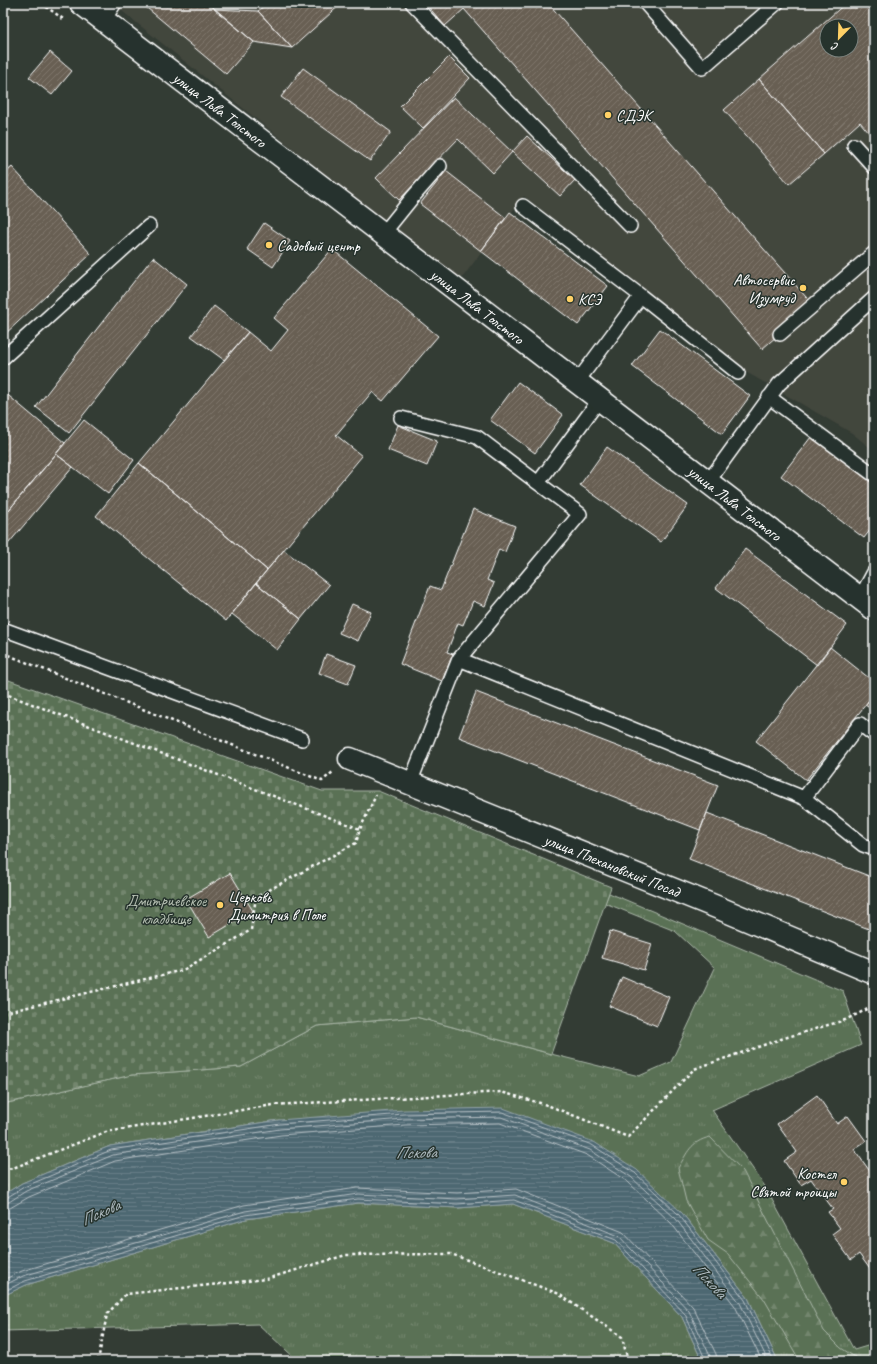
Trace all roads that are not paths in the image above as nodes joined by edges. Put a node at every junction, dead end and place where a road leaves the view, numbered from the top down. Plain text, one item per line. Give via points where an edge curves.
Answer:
1 (81, 3) edge
2 (412, 3) edge
3 (645, 3) edge
4 (777, 3) edge
5 (110, 12) edge
6 (854, 145) dead end
7 (440, 166) dead end
8 (874, 167) edge
9 (523, 206) dead end
10 (149, 226) dead end
11 (630, 226) dead end
12 (383, 234) junction
13 (874, 253) edge
14 (641, 296) junction
15 (874, 298) edge
16 (780, 334) dead end
17 (3, 358) edge
18 (738, 374) dead end
19 (577, 382) junction
20 (769, 397) junction
21 (600, 399) junction
22 (402, 418) dead end
23 (874, 474) edge
24 (708, 482) junction
25 (538, 483) junction
26 (874, 572) edge
27 (867, 604) edge
28 (3, 629) edge
29 (459, 659) junction
30 (874, 735) edge
31 (302, 739) dead end
32 (350, 759) road end
33 (410, 783) junction
34 (804, 798) junction
35 (874, 849) edge
36 (874, 973) edge

1 - 5 street, улица Льва Толстого
2 - 11 lane
3 - 4 lane via 702,68
5 - 12 street, улица Льва Толстого
6 - 8 lane
7 - 12 lane
9 - 14 lane
10 - 17 lane
12 - 19 street, улица Льва Толстого
13 - 16 lane
14 - 18 lane
14 - 19 lane
15 - 20 lane via 779,384
19 - 21 street, улица Льва Толстого
20 - 23 lane
20 - 24 lane
21 - 24 street, улица Льва Толстого
21 - 25 lane
22 - 25 lane via 477,436
24 - 27 street, улица Льва Толстого
25 - 29 lane via 580,514
26 - 27 lane
28 - 31 lane
29 - 33 lane
29 - 34 lane
30 - 34 lane via 860,724
32 - 33 street, улица Плехановский Посад
33 - 36 street, улица Плехановский Посад
34 - 35 lane via 864,845

